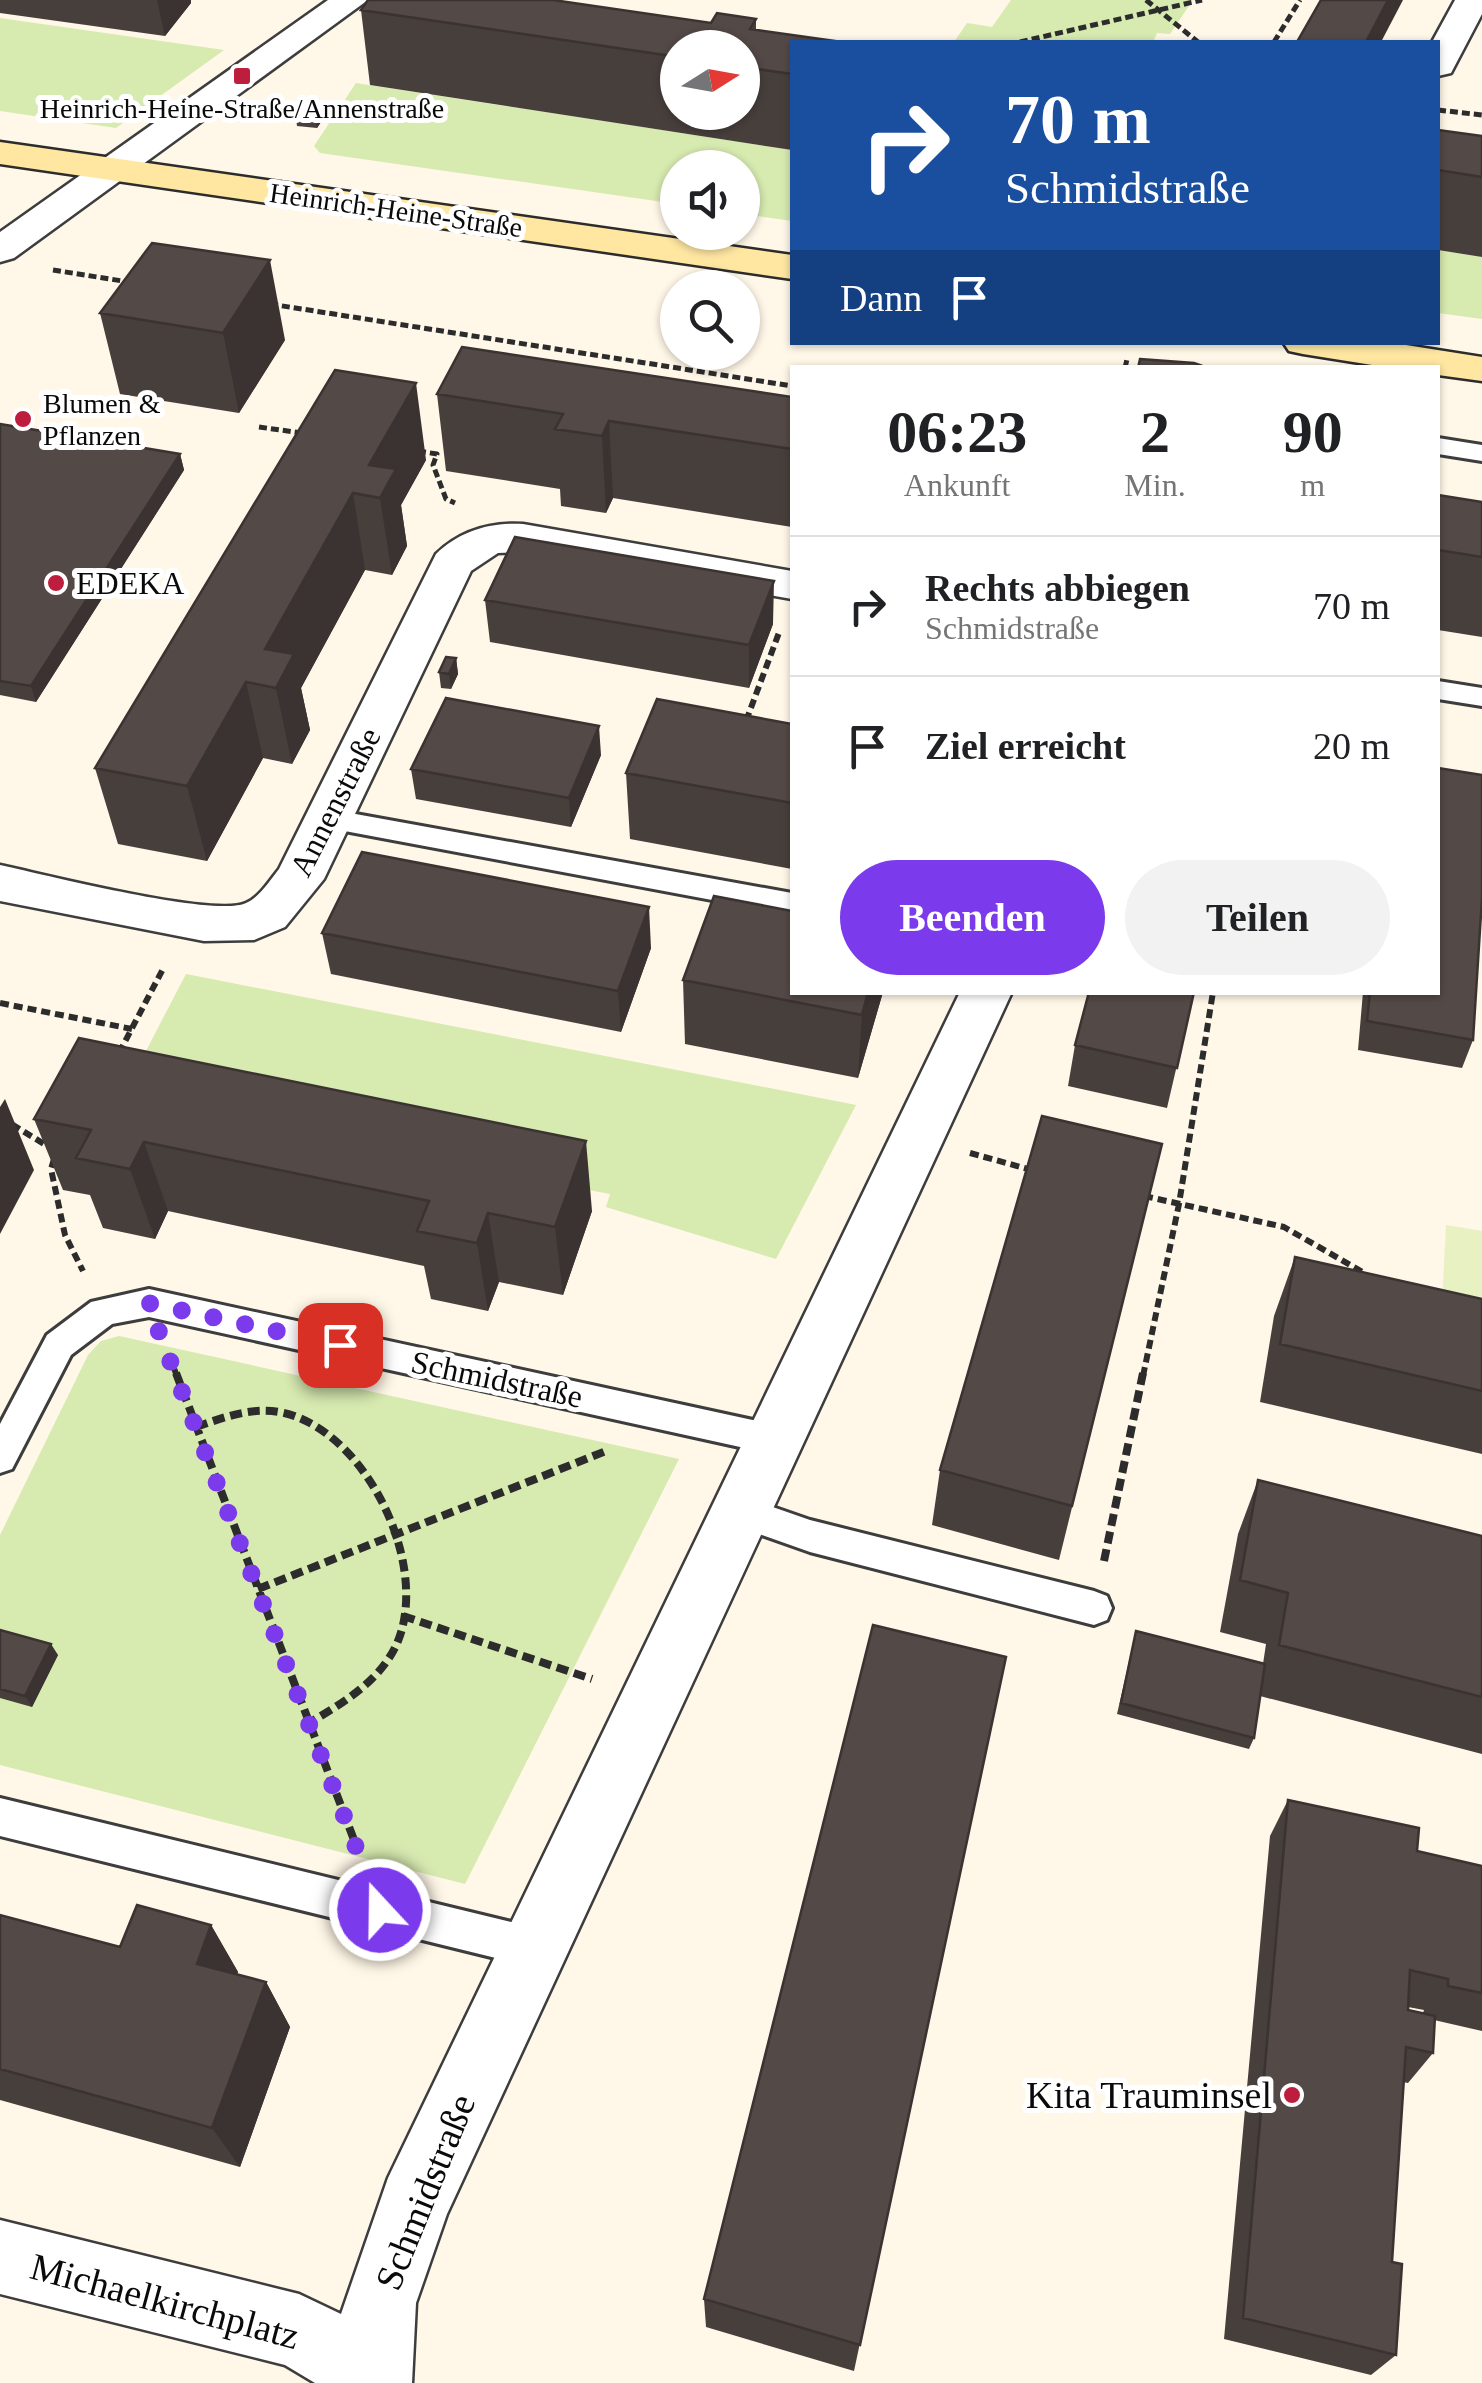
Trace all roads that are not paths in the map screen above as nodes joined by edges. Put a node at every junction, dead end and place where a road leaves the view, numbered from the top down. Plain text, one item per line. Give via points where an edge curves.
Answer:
1 (1472, 0) edge
2 (359, 2) edge
3 (1440, 61) edge
4 (0, 153) edge
5 (111, 168) junction
6 (0, 250) edge
7 (790, 268) edge
8 (1318, 345) edge
9 (1412, 363) edge
10 (1440, 365) edge
11 (1482, 369) edge
12 (1440, 446) edge
13 (1482, 453) edge
14 (789, 599) edge
15 (1440, 690) edge
16 (1482, 698) edge
17 (328, 819) junction
18 (0, 883) edge
19 (790, 904) edge
20 (985, 995) edge
21 (776, 1440) junction
22 (0, 1458) edge
23 (741, 1512) junction
24 (1094, 1608) road end
25 (0, 1816) edge
26 (532, 1947) junction
27 (0, 2257) edge
28 (378, 2381) edge

1 - 3 street
2 - 5 street
4 - 5 main road, Heinrich-Heine-Straße
5 - 6 street
5 - 7 main road, Heinrich-Heine-Straße
8 - 9 main road
10 - 11 main road
12 - 13 lane
14 - 17 street, Annenstraße via 523,538 478,543 452,564
15 - 16 lane
17 - 18 street, Annenstraße via 299,879 280,904 253,921 188,922
17 - 19 lane
20 - 21 street, Schmidstraße
21 - 22 lane, Schmidstraße via 148,1303 103,1312 59,1345
21 - 23 street, Schmidstraße
23 - 24 lane via 810,1536
23 - 26 street, Schmidstraße
25 - 26 lane
26 - 28 street, Schmidstraße via 414,2204 379,2303
27 - 28 street, Michaelkirchplatz via 298,2331

